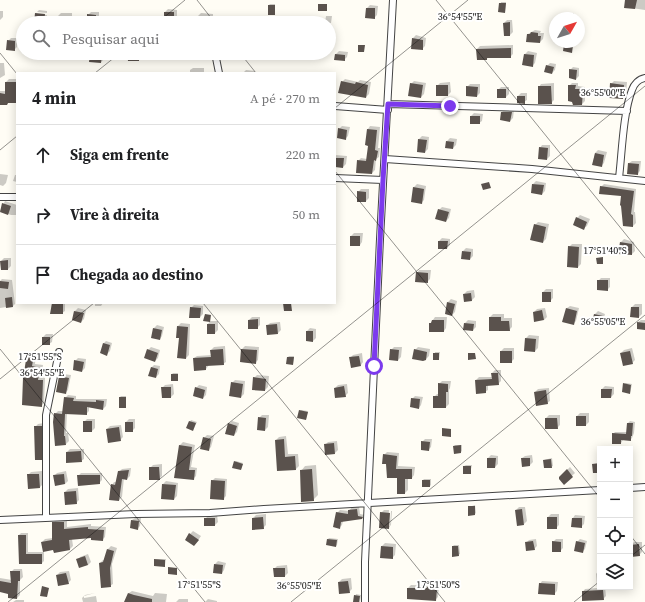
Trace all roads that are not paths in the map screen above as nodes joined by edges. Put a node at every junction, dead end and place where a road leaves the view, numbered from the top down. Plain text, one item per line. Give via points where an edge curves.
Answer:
1 (393, 0) edge
2 (216, 60) edge
3 (219, 72) edge
4 (645, 78) edge
5 (336, 106) edge
6 (388, 107) junction
7 (627, 111) junction
8 (385, 159) junction
9 (336, 178) edge
10 (619, 178) junction
11 (383, 180) junction
12 (645, 181) edge
13 (0, 197) edge
14 (16, 197) edge
15 (59, 352) dead end
16 (645, 487) edge
17 (633, 488) edge
18 (597, 490) edge
19 (367, 503) junction
20 (46, 518) junction
21 (0, 520) edge
22 (365, 602) edge

1 - 6 street
2 - 3 street
4 - 7 street via 637,82 632,90
5 - 6 street
6 - 7 street
6 - 8 street
7 - 10 street
8 - 10 street
8 - 11 street
9 - 11 street
10 - 12 street
11 - 19 street
13 - 14 street
15 - 20 street via 46,415
16 - 17 street
18 - 19 street
19 - 20 street via 210,513
19 - 22 street
20 - 21 street

